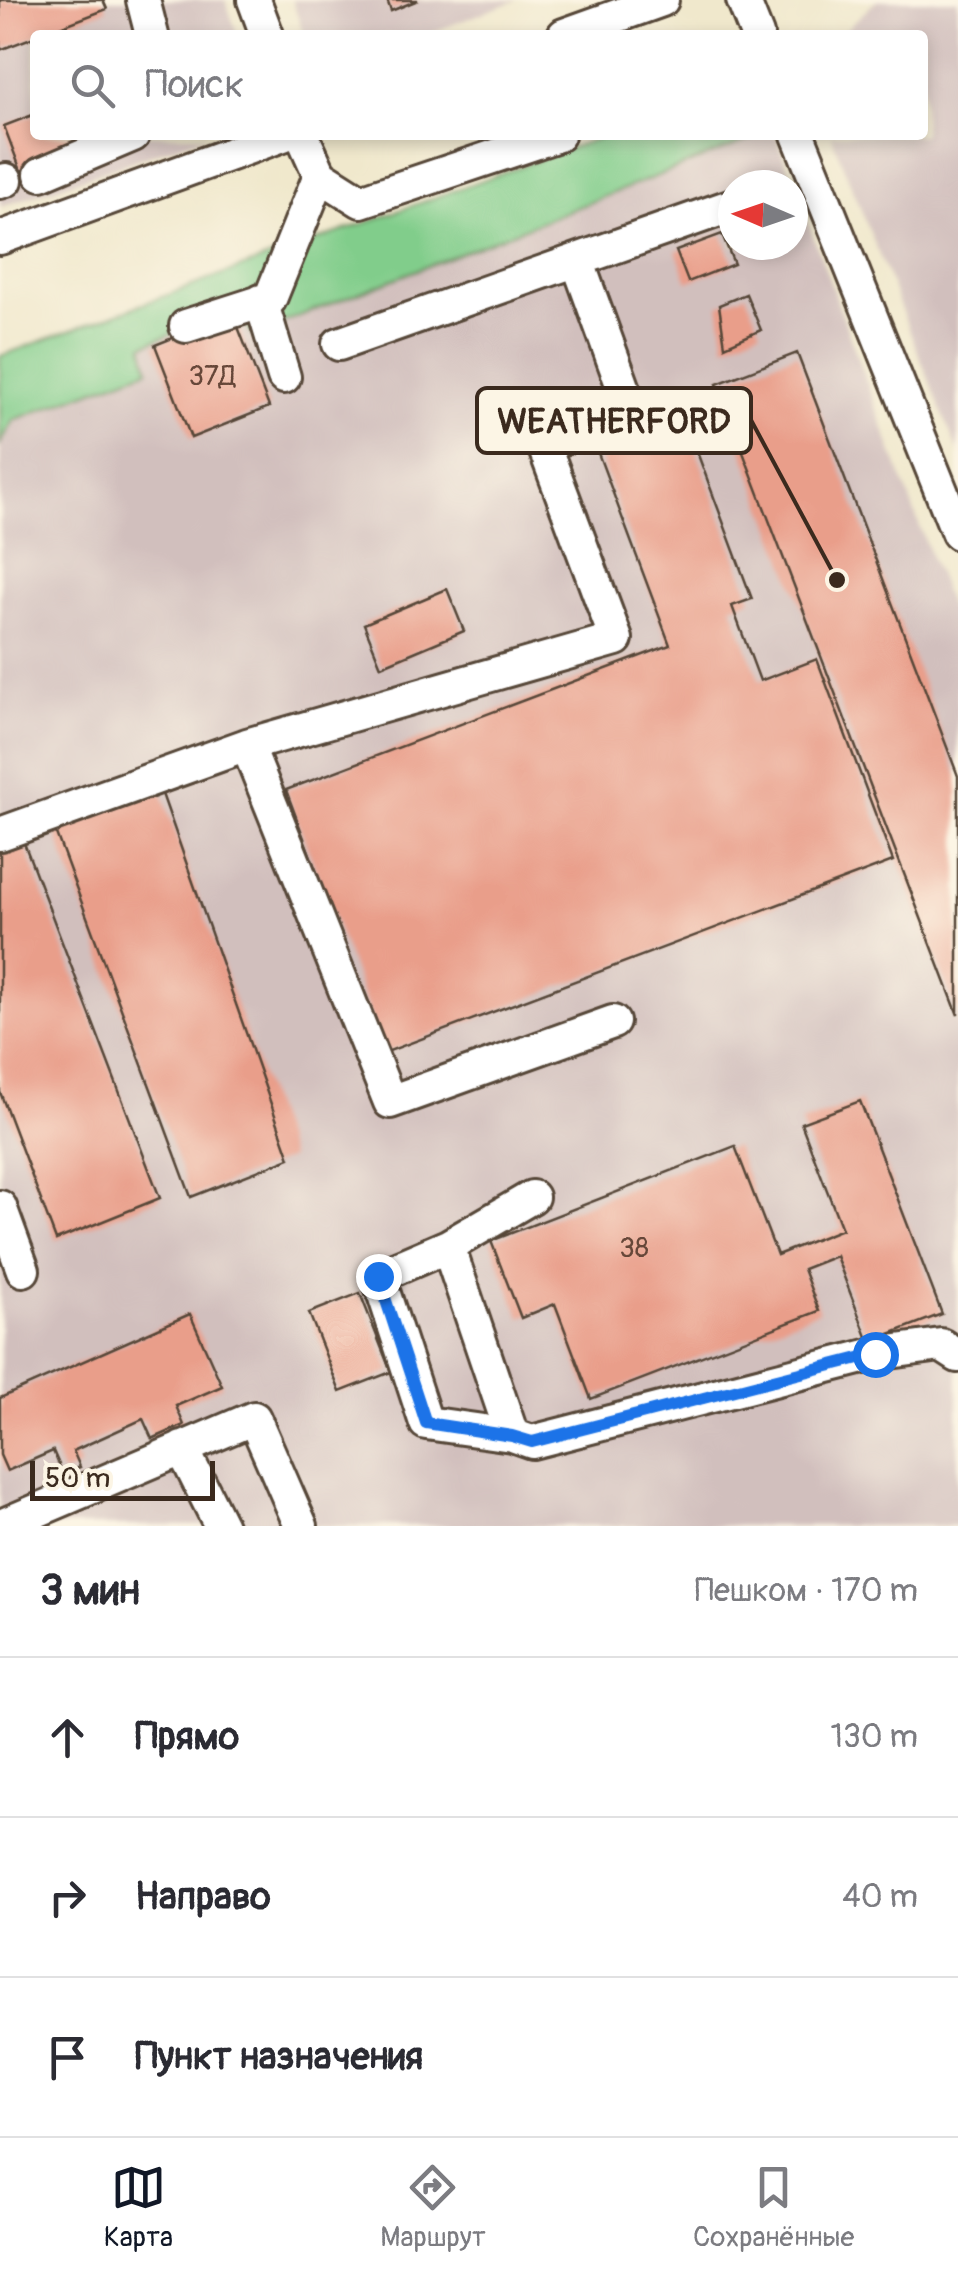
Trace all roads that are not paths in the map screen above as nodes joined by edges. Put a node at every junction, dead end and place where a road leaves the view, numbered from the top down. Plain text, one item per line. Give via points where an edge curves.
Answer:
1 (143, 0) edge
2 (254, 0) edge
3 (662, 0) edge
4 (743, 0) edge
5 (151, 30) edge
6 (264, 30) edge
7 (578, 30) edge
8 (756, 30) edge
9 (122, 140) edge
10 (270, 140) edge
11 (304, 140) edge
12 (543, 140) edge
13 (798, 140) edge
14 (801, 170) edge
15 (41, 174) dead end
16 (320, 175) junction
17 (808, 194) edge
18 (718, 210) edge
19 (0, 238) edge
20 (577, 260) junction
21 (261, 301) junction
22 (186, 326) dead end
23 (339, 344) dead end
24 (284, 376) dead end
25 (958, 533) edge
26 (247, 745) junction
27 (0, 834) edge
28 (612, 1022) dead end
29 (532, 1197) dead end
30 (0, 1207) edge
31 (448, 1246) junction
32 (23, 1270) dead end
33 (958, 1356) edge
34 (512, 1436) junction
35 (182, 1448) junction
36 (1, 1526) edge
37 (221, 1526) edge
38 (301, 1526) edge

1 - 5 street
2 - 6 street
3 - 7 street
4 - 8 street
9 - 15 street
10 - 19 street
11 - 16 street
12 - 16 street via 360,201
13 - 14 street
16 - 21 street via 270,298
17 - 25 street
18 - 20 street
20 - 23 street
20 - 26 street via 631,409 544,446 616,639
21 - 22 street
21 - 24 street
26 - 27 street
26 - 28 street via 390,1102
29 - 31 street
30 - 32 street
31 - 34 street
31 - 34 street via 378,1276 426,1423
33 - 34 street via 940,1346 875,1354 532,1442
35 - 36 street
35 - 37 street
35 - 38 street via 254,1418

